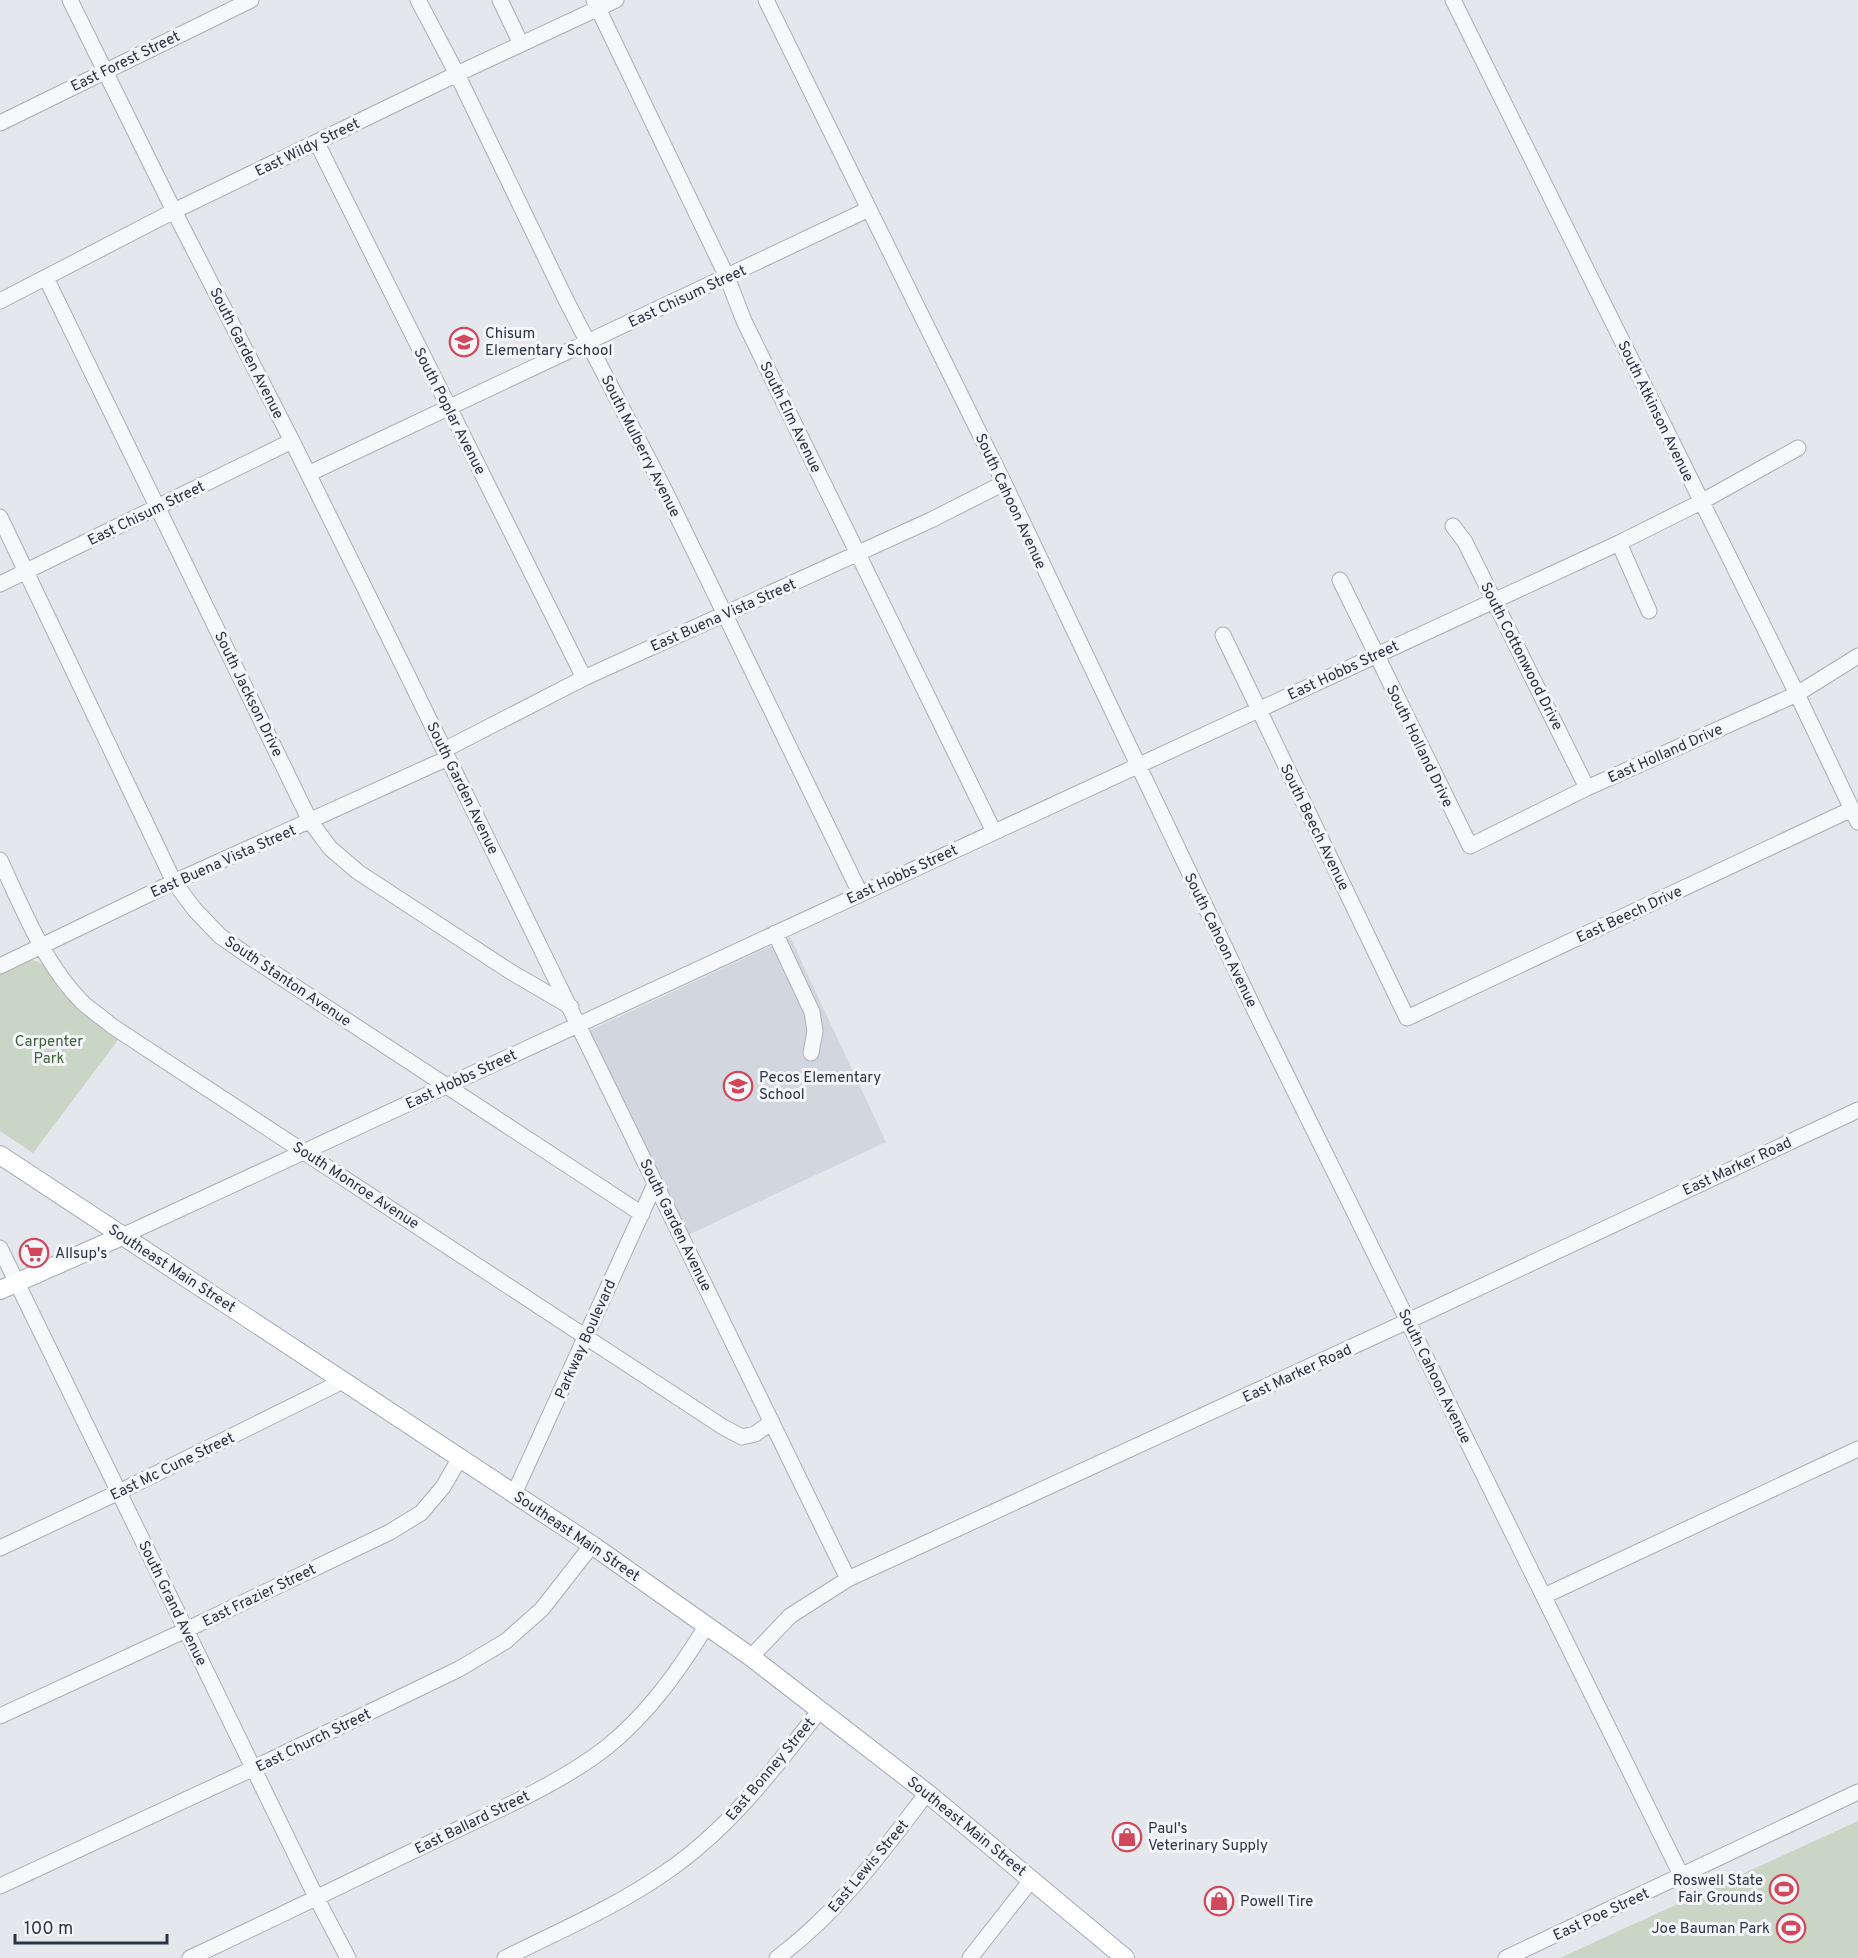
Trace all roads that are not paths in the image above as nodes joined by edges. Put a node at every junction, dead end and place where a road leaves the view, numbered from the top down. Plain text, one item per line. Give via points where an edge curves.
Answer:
1 (70, 0) edge
2 (251, 0) edge
3 (418, 0) edge
4 (500, 0) edge
5 (616, 0) edge
6 (766, 0) edge
7 (1453, 0) edge
8 (596, 4) edge
9 (521, 44) junction
10 (105, 71) junction
11 (457, 74) junction
12 (0, 123) edge
13 (317, 143) junction
14 (869, 209) junction
15 (174, 211) junction
16 (727, 277) junction
17 (46, 278) junction
18 (0, 301) edge
19 (588, 343) junction
20 (448, 408) junction
21 (292, 441) junction
22 (1798, 448) dead end
23 (308, 474) junction
24 (1004, 483) junction
25 (1701, 502) junction
26 (158, 507) junction
27 (0, 517) edge
28 (1453, 526) dead end
29 (1619, 543) junction
30 (858, 554) junction
31 (26, 572) junction
32 (1340, 580) dead end
33 (0, 585) edge
34 (1493, 600) junction
35 (1649, 611) dead end
36 (726, 614) junction
37 (1223, 635) dead end
38 (1376, 654) junction
39 (1858, 656) edge
40 (584, 678) junction
41 (1797, 693) junction
42 (1258, 709) junction
43 (446, 754) junction
44 (1138, 766) junction
45 (1587, 788) junction
46 (1855, 816) edge
47 (310, 822) junction
48 (994, 832) junction
49 (1470, 846) joint
50 (0, 860) edge
51 (174, 882) junction
52 (861, 893) junction
53 (775, 933) junction
54 (41, 947) junction
55 (0, 966) edge
56 (571, 1007) junction
57 (1407, 1018) joint
58 (579, 1025) junction
59 (811, 1053) dead end
60 (447, 1087) junction
61 (1858, 1110) edge
62 (305, 1152) junction
63 (0, 1155) edge
64 (655, 1184) junction
65 (638, 1211) junction
66 (122, 1236) junction
67 (0, 1248) edge
68 (8, 1286) edge
69 (1408, 1321) junction
70 (586, 1336) junction
71 (343, 1381) junction
72 (772, 1422) junction
73 (1858, 1449) edge
74 (460, 1458) junction
75 (119, 1492) junction
76 (514, 1494) junction
77 (592, 1545) junction
78 (0, 1548) edge
79 (848, 1579) junction
80 (1544, 1596) junction
81 (707, 1625) junction
82 (186, 1630) junction
83 (752, 1657) junction
84 (820, 1710) junction
85 (0, 1716) edge
86 (254, 1768) junction
87 (1858, 1792) edge
88 (927, 1793) junction
89 (1682, 1877) junction
90 (1032, 1879) junction
91 (0, 1886) edge
92 (317, 1899) junction
93 (190, 1958) edge
94 (348, 1958) edge
95 (505, 1958) edge
96 (777, 1958) edge
97 (970, 1958) edge
98 (1125, 1958) edge
99 (1506, 1958) edge

1 - 10 street, South Garden Avenue
2 - 10 street, East Forest Street
3 - 11 street, South Mulberry Avenue
4 - 9 street
5 - 8 street, East Wildy Street
6 - 14 street, South Cahoon Avenue
7 - 25 street, South Atkinson Avenue
8 - 9 street, East Wildy Street
8 - 16 street, South Elm Avenue
9 - 11 street, East Wildy Street
10 - 12 street, East Forest Street
10 - 15 street, South Garden Avenue
11 - 13 street, East Wildy Street
11 - 19 street, South Mulberry Avenue
13 - 15 street, East Wildy Street
13 - 20 street, South Poplar Avenue
14 - 16 street, East Chisum Street
14 - 24 street, South Cahoon Avenue
15 - 17 street, East Wildy Street
15 - 21 street, South Garden Avenue
16 - 19 street, East Chisum Street
16 - 30 street, South Elm Avenue via 744,321
17 - 18 street, East Wildy Street
17 - 26 street, South Jackson Drive
19 - 20 street, East Chisum Street
19 - 36 street, South Mulberry Avenue
20 - 23 street, East Chisum Street
20 - 40 street, South Poplar Avenue
21 - 23 street, South Garden Avenue
21 - 26 street, East Chisum Street
22 - 25 street, East Hobbs Street
23 - 43 street, South Garden Avenue
24 - 30 street, East Buena Vista Street
24 - 44 street, South Cahoon Avenue
25 - 29 street, East Hobbs Street
25 - 41 street, South Atkinson Avenue
26 - 31 street, East Chisum Street
26 - 47 street, South Jackson Drive
27 - 31 street, South Stanton Avenue
28 - 34 street, South Cottonwood Drive
29 - 34 street, East Hobbs Street
29 - 35 street
30 - 36 street, East Buena Vista Street
30 - 48 street, South Elm Avenue
31 - 33 street, East Chisum Street
31 - 51 street, South Stanton Avenue
32 - 38 street, South Holland Drive
34 - 38 street, East Hobbs Street
34 - 45 street, South Cottonwood Drive
36 - 40 street, East Buena Vista Street
36 - 52 street, South Mulberry Avenue
37 - 42 street, South Beech Avenue
38 - 42 street, East Hobbs Street
38 - 49 street, South Holland Drive
39 - 41 street, East Holland Drive
40 - 43 street, East Buena Vista Street
41 - 45 street, East Holland Drive
41 - 46 street, South Atkinson Avenue
42 - 44 street, East Hobbs Street
42 - 57 street, South Beech Avenue
43 - 47 street, East Buena Vista Street
43 - 56 street, South Garden Avenue
44 - 48 street, East Hobbs Street
44 - 69 street, South Cahoon Avenue
45 - 49 street, East Holland Drive
46 - 57 street, East Beech Drive
47 - 51 street, East Buena Vista Street
47 - 56 street, South Jackson Drive via 330,848 358,872
48 - 52 street, East Hobbs Street
50 - 54 street, South Monroe Avenue
51 - 54 street, East Buena Vista Street
51 - 60 street, South Stanton Avenue via 220,936
52 - 53 street, East Hobbs Street
53 - 58 street, East Hobbs Street
53 - 59 street via 812,1012 815,1031
54 - 55 street, East Buena Vista Street
54 - 62 street, South Monroe Avenue via 91,1009
56 - 58 street, South Garden Avenue
58 - 60 street, East Hobbs Street
58 - 64 street, South Garden Avenue
60 - 62 street, East Hobbs Street
60 - 65 street, South Stanton Avenue
61 - 69 street, East Marker Road
62 - 66 street, East Hobbs Street
62 - 70 street, South Monroe Avenue
63 - 66 main road, Southeast Main Street
64 - 65 street, Parkway Boulevard
64 - 72 street, South Garden Avenue
65 - 70 street, Parkway Boulevard
66 - 68 main road, East Hobbs Street
66 - 71 main road, Southeast Main Street
67 - 68 street, South Grand Avenue
68 - 75 street, South Grand Avenue
69 - 79 street, East Marker Road
69 - 80 street, South Cahoon Avenue
70 - 72 street, South Monroe Avenue via 742,1437 755,1434
70 - 76 street, Parkway Boulevard
71 - 74 main road, Southeast Main Street
71 - 75 street, East Mc Cune Street
72 - 79 street, South Garden Avenue
73 - 80 street
74 - 76 main road, Southeast Main Street
74 - 82 street, East Frazier Street via 421,1513 390,1532
75 - 78 street, East Mc Cune Street
75 - 82 street, South Grand Avenue
76 - 77 main road, Southeast Main Street
77 - 81 main road, Southeast Main Street
77 - 86 street, East Church Street via 542,1609 506,1641 450,1674
79 - 83 street, East Marker Road via 790,1616
80 - 89 street, South Cahoon Avenue
81 - 83 main road, Southeast Main Street
81 - 92 street, East Ballard Street via 660,1694 589,1759 534,1792
82 - 85 street, East Frazier Street
82 - 86 street, South Grand Avenue
83 - 84 main road, Southeast Main Street
84 - 88 main road, Southeast Main Street
84 - 95 street, East Bonney Street via 741,1808 668,1871 627,1898
86 - 91 street, East Church Street
86 - 92 street, South Grand Avenue
87 - 89 street, East Poe Street
88 - 90 main road, Southeast Main Street
88 - 96 street, East Lewis Street via 849,1892
89 - 99 street, East Poe Street
90 - 97 street
90 - 98 main road, Southeast Main Street
92 - 93 street, East Ballard Street
92 - 94 street, South Grand Avenue

